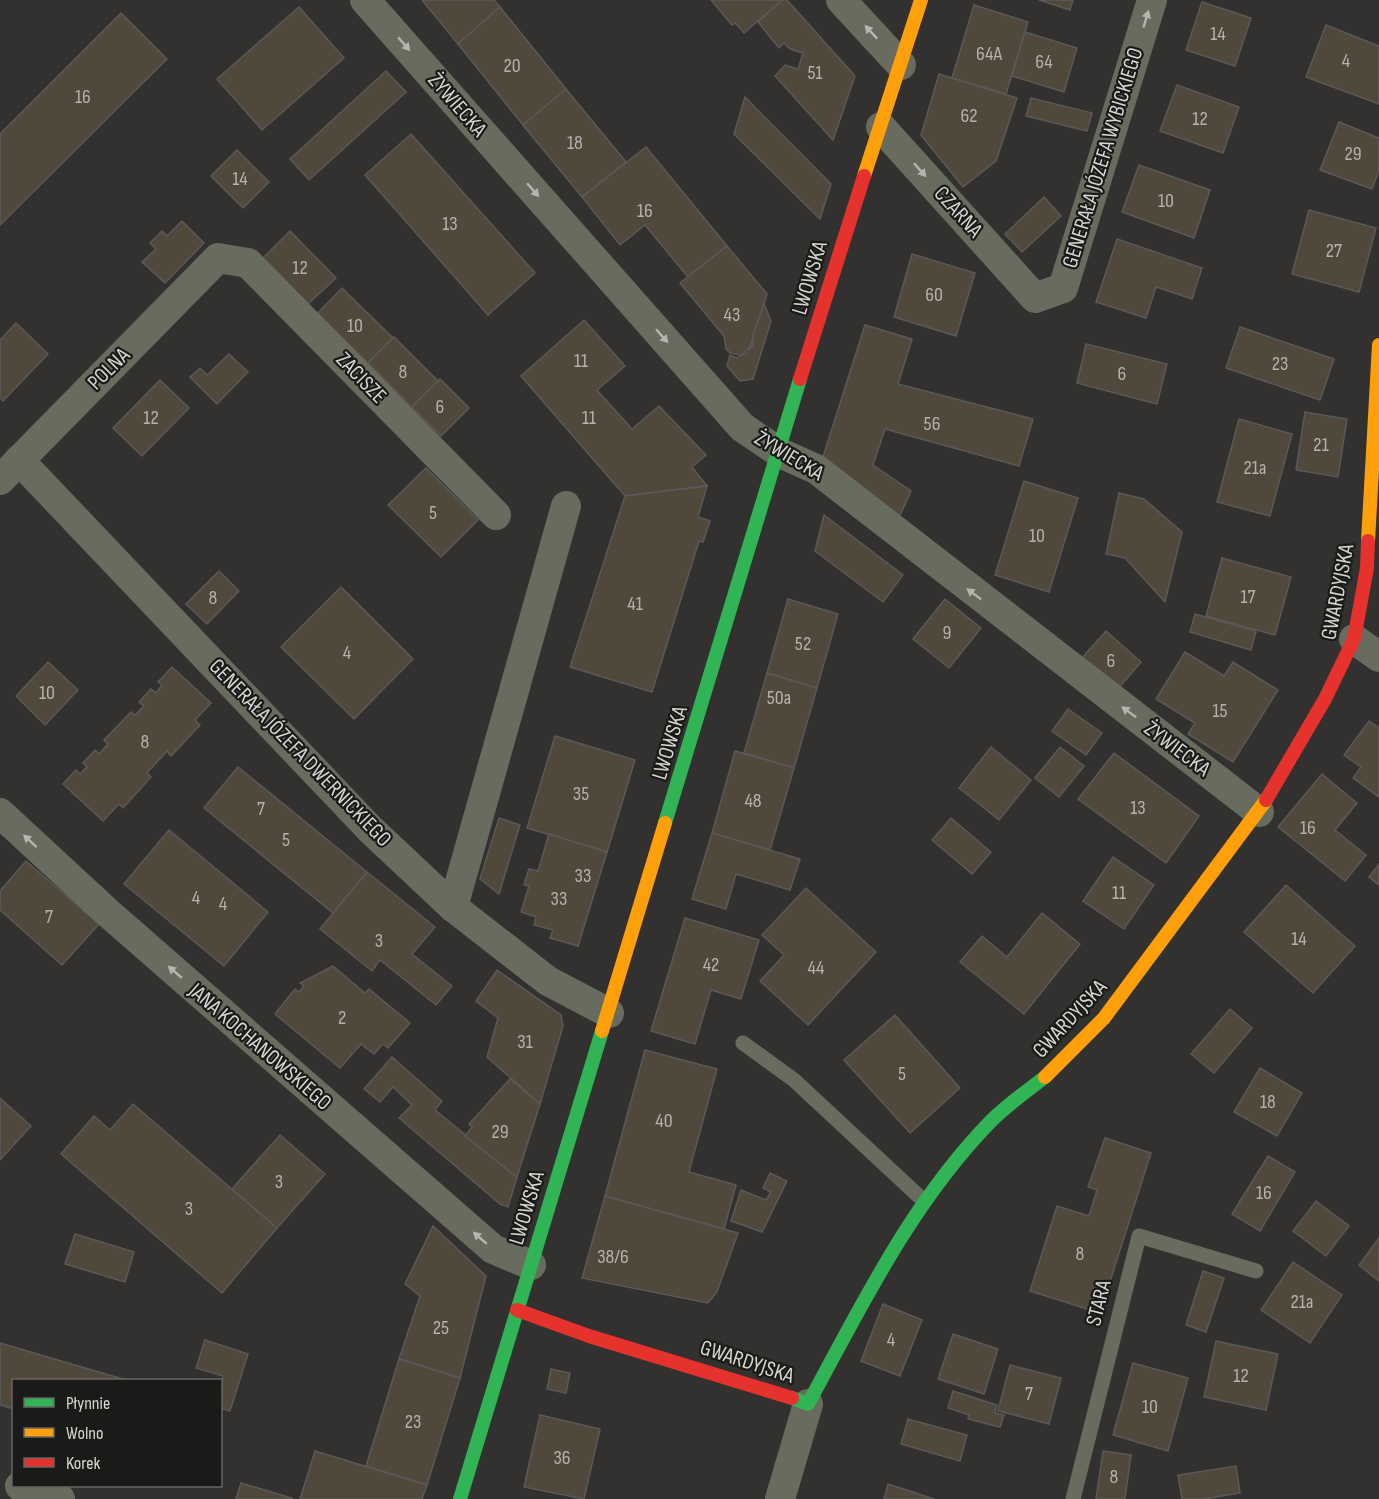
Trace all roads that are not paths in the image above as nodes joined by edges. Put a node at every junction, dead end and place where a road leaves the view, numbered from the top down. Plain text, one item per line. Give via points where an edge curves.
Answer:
1 (365, 0) edge
2 (841, 0) edge
3 (921, 0) edge
4 (1152, 0) edge
5 (901, 65) junction
6 (881, 127) junction
7 (218, 258) joint
8 (1035, 298) joint
9 (1379, 345) edge
10 (780, 453) junction
11 (10, 470) edge
12 (566, 506) dead end
13 (495, 514) dead end
14 (1354, 639) junction
15 (1379, 657) edge
16 (1259, 812) junction
17 (0, 813) edge
18 (453, 907) junction
19 (609, 1012) junction
20 (742, 1043) dead end
21 (924, 1202) junction
22 (531, 1265) junction
23 (1256, 1271) dead end
24 (518, 1310) junction
25 (808, 1404) junction
26 (26, 1487) edge
27 (60, 1499) edge
28 (460, 1499) edge
29 (780, 1499) edge
30 (1073, 1499) edge

1 -> 10 street, ŻYWIECKA via 742,427
5 -> 2 street
3 - 5 street, LWOWSKA
8 -> 4 street, GENERAŁA JÓZEFA WYBICKIEGO via 1063,288
5 - 6 street, LWOWSKA
6 -> 8 street, CZARNA
6 - 10 street, LWOWSKA via 831,278
7 - 11 street, POLNA
7 - 13 street, ZACISZE via 248,263
9 - 14 street, GWARDYJSKA via 1367,568
16 -> 10 street, ŻYWIECKA via 816,469
10 - 19 street, LWOWSKA
11 - 18 street, GENERAŁA JÓZEFA DWERNICKIEGO
12 - 18 street
14 - 15 street
14 - 16 street, GWARDYJSKA via 1325,699
16 - 21 street, GWARDYJSKA via 1104,1018 1045,1077 992,1120
22 -> 17 street, JANA KOCHANOWSKIEGO via 493,1250 116,920
18 - 19 street, GENERAŁA JÓZEFA DWERNICKIEGO via 548,981
19 - 22 street, LWOWSKA
20 - 21 lane via 794,1080
21 - 25 street, GWARDYJSKA via 895,1244
22 - 24 street, LWOWSKA
23 - 30 lane, STARA via 1139,1236
24 - 25 street, GWARDYJSKA via 573,1333 736,1379
24 - 28 street, LWOWSKA
25 - 29 street
26 - 27 street

